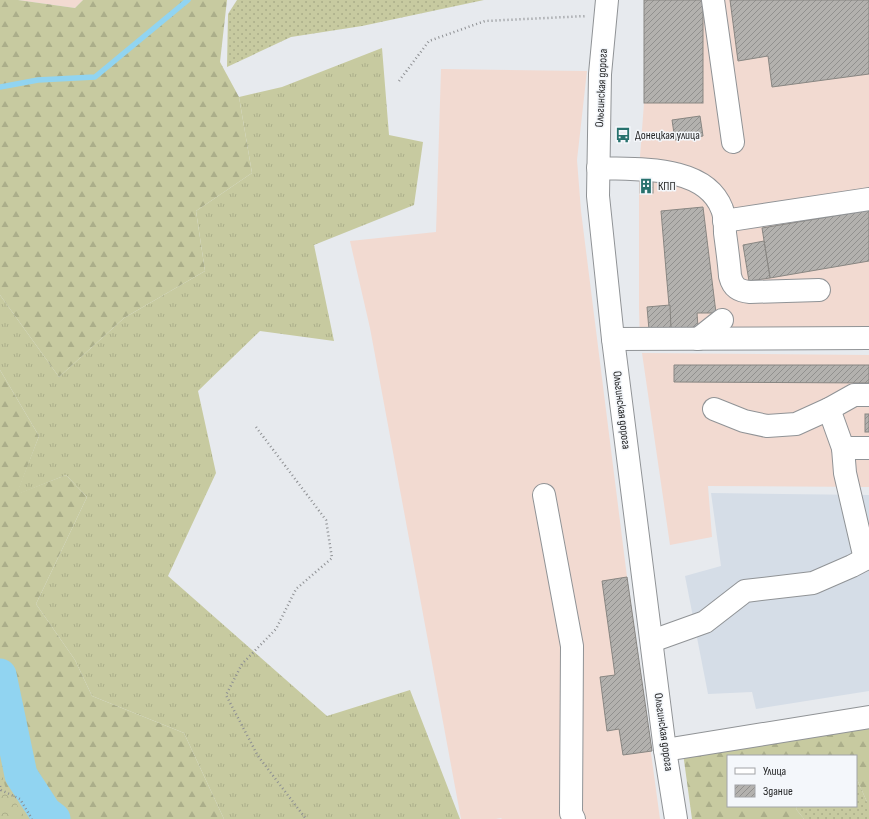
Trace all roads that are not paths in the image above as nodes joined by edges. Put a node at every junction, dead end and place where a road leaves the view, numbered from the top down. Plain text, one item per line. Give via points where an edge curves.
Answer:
1 (713, 0) edge
2 (606, 7) edge
3 (733, 142) dead end
4 (598, 168) junction
5 (869, 200) edge
6 (724, 221) junction
7 (820, 290) dead end
8 (722, 320) dead end
9 (869, 338) edge
10 (613, 339) junction
11 (698, 339) junction
12 (869, 395) edge
13 (714, 409) dead end
14 (829, 409) junction
15 (842, 448) junction
16 (869, 448) edge
17 (544, 495) dead end
18 (867, 558) edge
19 (652, 641) junction
20 (869, 716) edge
21 (665, 750) junction
22 (574, 819) edge
23 (676, 819) edge

1 - 3 street
2 - 4 street, Ольгинская дорога via 600,74
4 - 6 street via 661,171 684,176 703,184 716,198 722,209
4 - 10 street, Ольгинская дорога via 598,196
5 - 6 street
6 - 7 street via 730,276 736,288 750,292
8 - 11 street
9 - 11 street
10 - 11 street
10 - 19 street, Ольгинская дорога
12 - 14 street via 854,395
13 - 14 street via 744,421 767,426 796,424
14 - 15 street
15 - 16 street
15 - 18 street via 845,473
17 - 22 street via 572,646 571,813
18 - 19 street via 813,583 745,591 704,622
19 - 21 street, Ольгинская дорога
20 - 21 street
21 - 23 street, Ольгинская дорога

